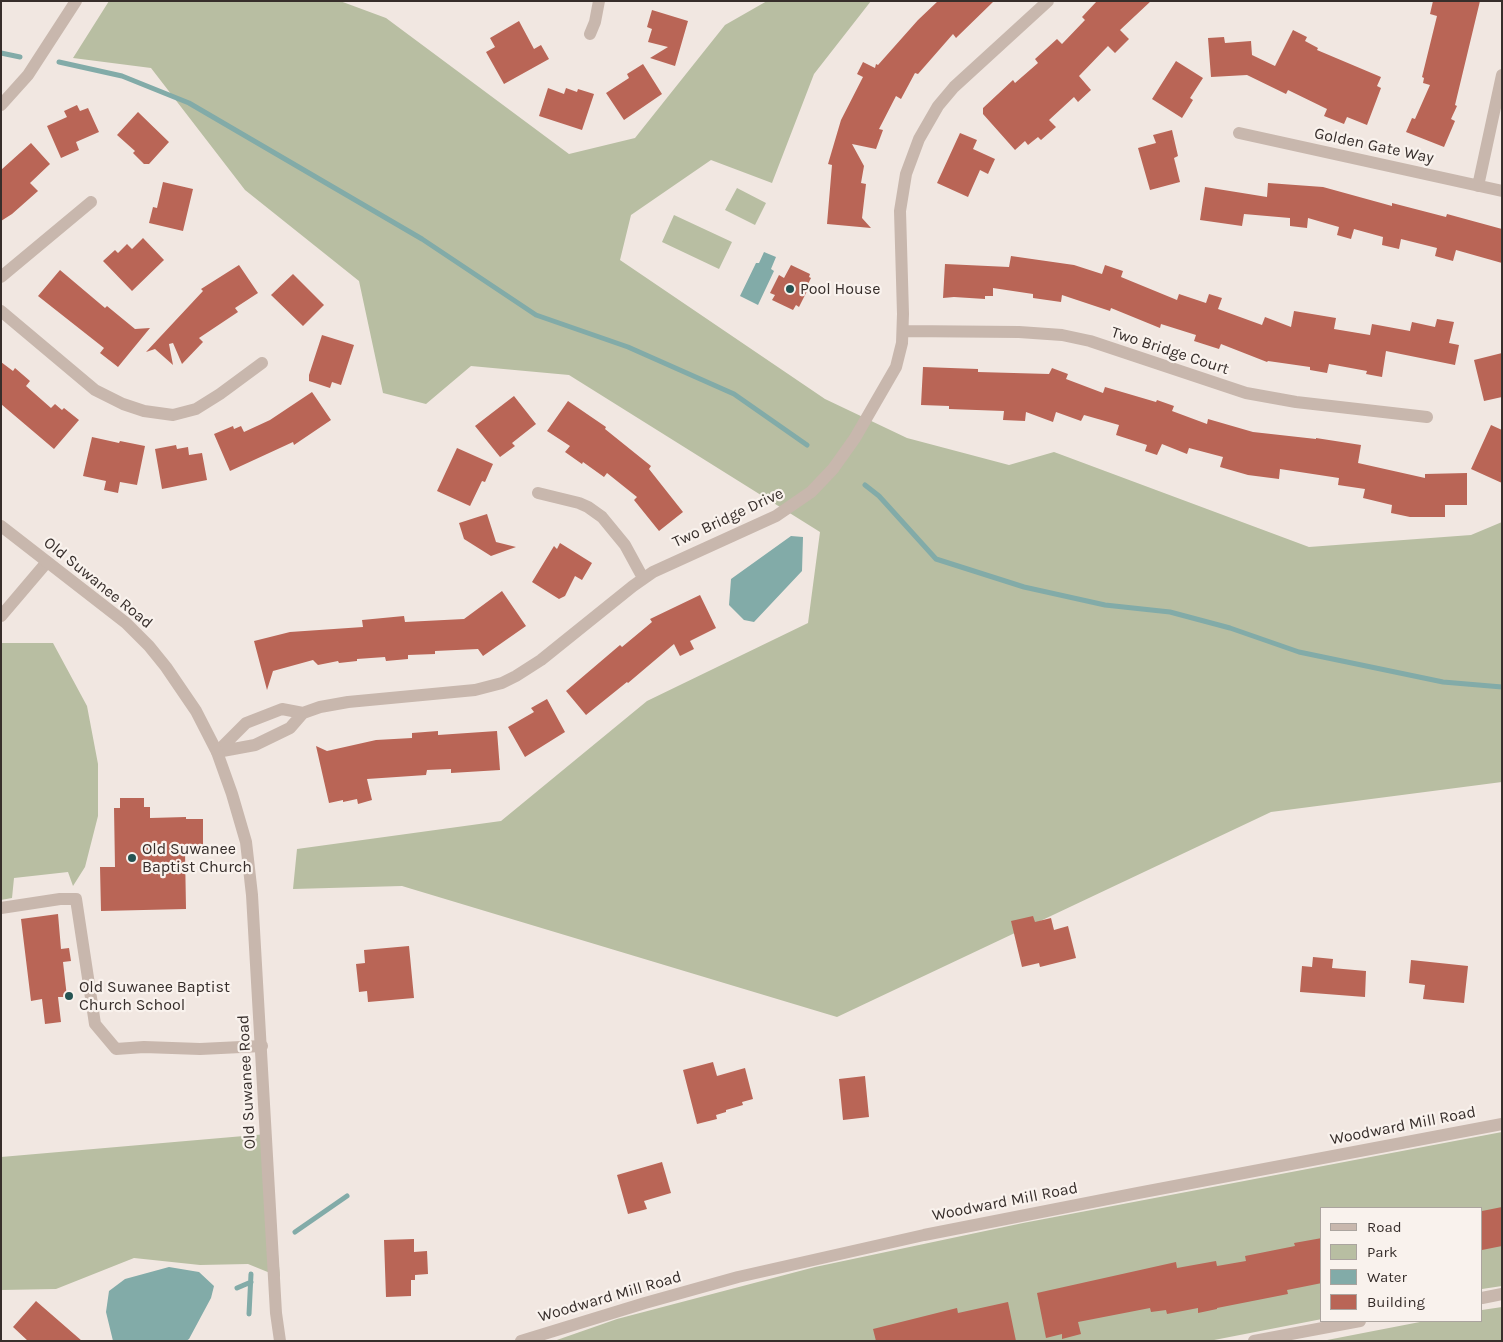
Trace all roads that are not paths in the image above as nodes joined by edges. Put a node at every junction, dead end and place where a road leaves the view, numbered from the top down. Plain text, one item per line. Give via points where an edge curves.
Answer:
1 (76, 1) edge
2 (599, 1) edge
3 (1048, 1) edge
4 (590, 34) dead end
5 (1502, 74) edge
6 (1, 105) edge
7 (1239, 133) dead end
8 (1478, 186) junction
9 (1502, 191) edge
10 (91, 202) dead end
11 (1, 277) edge
12 (1, 311) edge
13 (903, 331) junction
14 (262, 363) dead end
15 (1427, 417) dead end
16 (538, 493) dead end
17 (1, 526) edge
18 (47, 562) junction
19 (643, 578) junction
20 (1, 616) edge
21 (303, 713) junction
22 (217, 752) junction
23 (1, 908) edge
24 (262, 1046) junction
25 (1502, 1124) edge
26 (1502, 1294) edge
27 (1483, 1298) edge
28 (1355, 1322) edge
29 (280, 1341) edge
30 (521, 1341) edge
31 (1254, 1341) edge

1 - 6 street via 28,75
2 - 4 street
3 - 13 street, Two Bridge Drive via 954,87 931,117 914,150 900,211
5 - 8 street
7 - 8 street, Golden Gate Way
8 - 9 street, Golden Gate Way
10 - 11 street
12 - 14 street via 95,390 144,411 173,415 196,409
13 - 15 street, Two Bridge Court via 1062,335 1090,341 1246,393
13 - 19 street, Two Bridge Drive via 890,380 843,456 811,492 771,519
16 - 19 street via 579,503 602,517 625,545
17 - 18 street, Old Suwanee Road
18 - 20 street
18 - 22 street, Old Suwanee Road via 126,623 149,646 196,711
19 - 21 street, Two Bridge Drive via 541,660 502,683 476,690 348,702
21 - 22 street, Two Bridge Drive via 290,728 255,744
21 - 22 street, Two Bridge Drive via 282,709 246,723
22 - 24 street, Old Suwanee Road via 246,842
23 - 24 street via 76,899 95,1024 116,1049
24 - 29 street, Old Suwanee Road
25 - 30 street, Woodward Mill Road via 924,1235 738,1277
26 - 27 street
28 - 31 street

